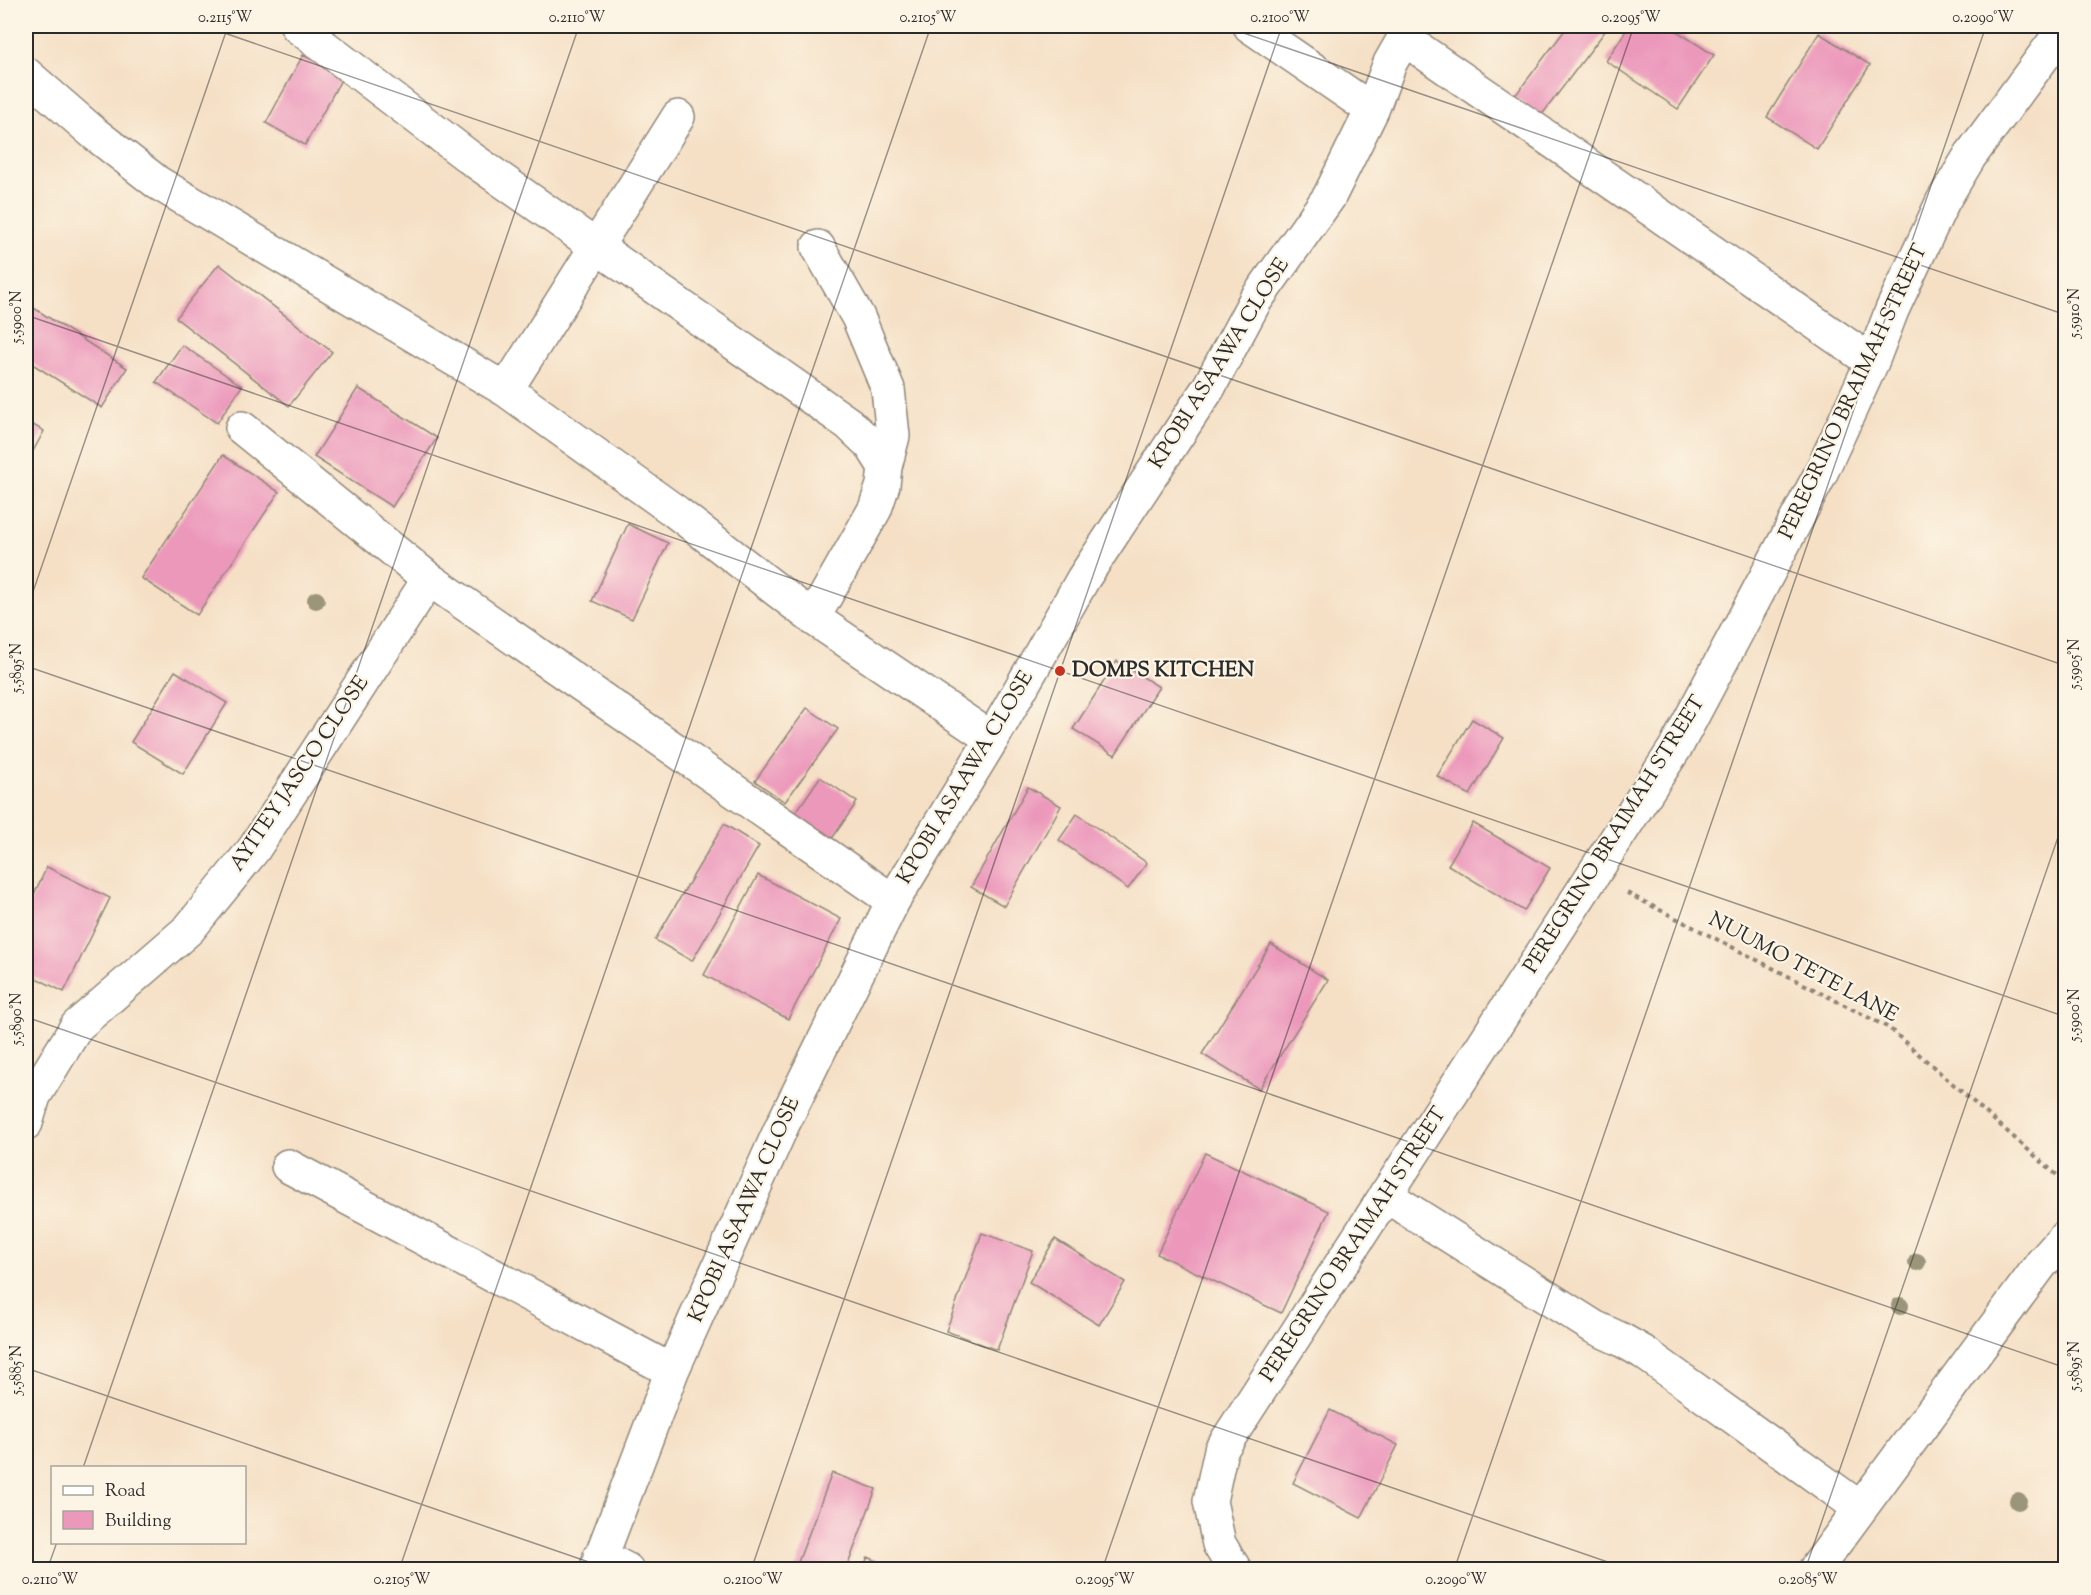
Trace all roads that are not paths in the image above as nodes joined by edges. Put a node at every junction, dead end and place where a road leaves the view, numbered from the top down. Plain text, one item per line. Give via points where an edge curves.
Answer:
1 (297, 26) edge
2 (1250, 26) edge
3 (2066, 26) edge
4 (1407, 32) edge
5 (26, 74) edge
6 (1372, 110) junction
7 (678, 117) dead end
8 (595, 246) junction
9 (818, 247) dead end
10 (1872, 362) junction
11 (506, 390) junction
12 (242, 428) dead end
13 (885, 467) junction
14 (429, 579) junction
15 (813, 618) junction
16 (992, 739) junction
17 (893, 901) junction
18 (26, 1123) edge
19 (288, 1166) dead end
20 (1385, 1195) junction
21 (2066, 1236) edge
22 (672, 1371) junction
23 (1860, 1508) junction
24 (608, 1565) edge
25 (1235, 1569) edge
26 (1815, 1569) edge

1 - 8 street via 469,157
2 - 6 street
3 - 10 street, PEREGRINO BRAIMAH STREET via 1976,147 1943,201
4 - 6 street, KPOBI ASAAWA CLOSE
4 - 10 street
5 - 11 street via 158,183
6 - 16 street, KPOBI ASAAWA CLOSE via 1329,196 1255,301 1209,387 1083,579
7 - 8 street
8 - 11 street
8 - 13 street via 849,424 871,445
9 - 13 street via 858,317 888,389 893,436
10 - 20 street, PEREGRINO BRAIMAH STREET via 1820,477 1677,745
11 - 15 street via 676,512
12 - 14 street
13 - 15 street via 875,509
14 - 17 street
14 - 18 street, AYITEY JASCO CLOSE via 254,849 189,929 77,1026 34,1096
15 - 16 street
16 - 17 street, KPOBI ASAAWA CLOSE
17 - 22 street, KPOBI ASAAWA CLOSE via 782,1126
19 - 22 street
20 - 23 street via 1594,1327 1642,1352
20 - 25 street, PEREGRINO BRAIMAH STREET via 1221,1450 1210,1501 1220,1544
21 - 23 street
22 - 24 street, KPOBI ASAAWA CLOSE
23 - 26 street

